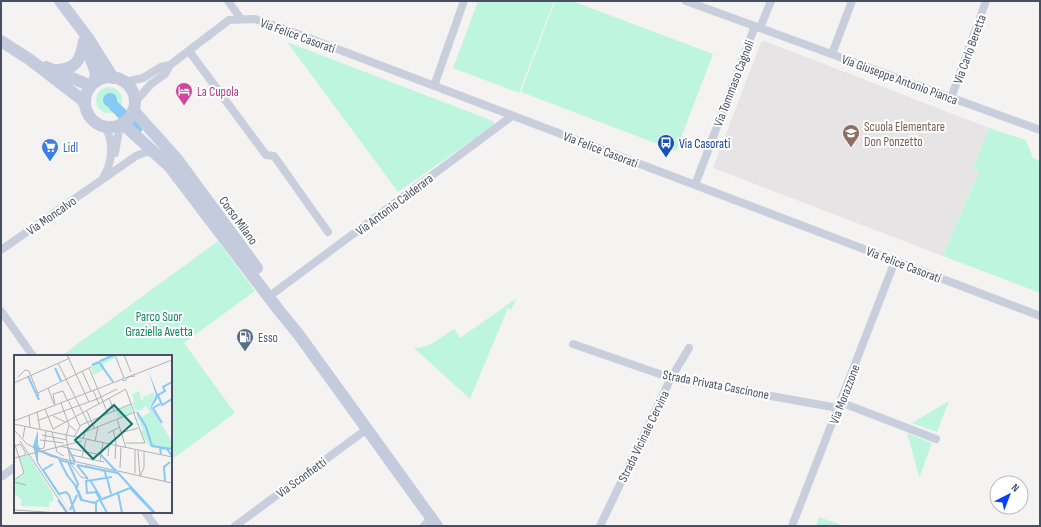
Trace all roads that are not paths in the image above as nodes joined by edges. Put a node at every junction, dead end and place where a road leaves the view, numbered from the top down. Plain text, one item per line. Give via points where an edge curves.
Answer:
1 (60, 1) edge
2 (228, 1) edge
3 (464, 1) edge
4 (686, 1) edge
5 (771, 1) edge
6 (852, 1) edge
7 (986, 1) edge
8 (241, 19) junction
9 (74, 20) junction
10 (758, 27) junction
11 (1, 41) edge
12 (84, 41) junction
13 (189, 51) junction
14 (832, 54) junction
15 (29, 59) junction
16 (170, 65) junction
17 (55, 70) junction
18 (113, 78) junction
19 (125, 82) junction
20 (93, 85) junction
21 (434, 86) junction
22 (951, 98) junction
23 (85, 104) junction
24 (134, 106) junction
25 (512, 116) junction
26 (121, 124) junction
27 (104, 126) junction
28 (1040, 130) edge
29 (113, 143) junction
30 (154, 153) junction
31 (170, 167) junction
32 (104, 178) junction
33 (695, 185) junction
34 (328, 232) dead end
35 (1, 250) edge
36 (895, 261) junction
37 (275, 292) junction
38 (1, 311) edge
39 (1040, 316) edge
40 (299, 335) junction
41 (573, 344) dead end
42 (689, 348) dead end
43 (32, 355) edge
44 (671, 378) junction
45 (839, 405) junction
46 (367, 429) junction
47 (936, 439) dead end
48 (14, 468) edge
49 (1, 477) edge
50 (146, 513) edge
51 (431, 523) edge
52 (155, 526) edge
53 (235, 526) edge
54 (600, 526) edge
55 (792, 526) edge

1 - 9 main road
2 - 8 street
3 - 21 street
4 - 10 street, Via Giuseppe Antonio Pianca
5 - 10 street
6 - 14 street
7 - 22 street, Via Carlo Beretta
8 - 13 street, Via Felice Casorati via 229,20
8 - 21 street, Via Felice Casorati via 256,19 282,28
9 - 12 main road
9 - 18 main road
10 - 14 street, Via Giuseppe Antonio Pianca
10 - 33 street, Via Tommaso Cagnoli
11 - 15 main road
12 - 17 main road via 76,63 67,70
12 - 20 main road via 96,73
13 - 16 street, Via Felice Casorati
13 - 34 street via 266,156 274,156
14 - 22 street, Via Giuseppe Antonio Pianca
15 - 17 main road
15 - 23 main road
16 - 19 street, Via Felice Casorati via 142,78
16 - 24 street, Via Felice Casorati via 165,74 150,84
17 - 20 main road
18 - 19 main road
18 - 20 main road via 103,79
19 - 24 main road via 133,92
20 - 23 main road via 87,94
21 - 25 street, Via Felice Casorati
22 - 28 street, Via Giuseppe Antonio Pianca
23 - 27 main road via 92,119
24 - 26 main road via 129,118
24 - 37 main road, Corso Milano via 148,128 177,159
25 - 33 street, Via Felice Casorati
25 - 37 street, Via Antonio Calderara
26 - 27 main road via 113,127
26 - 29 street, Via Moncalvo
26 - 30 main road, Corso Milano
27 - 29 street
29 - 32 street, Via Moncalvo
30 - 31 main road, Corso Milano
30 - 32 street via 146,152 136,156
31 - 37 main road via 175,168 272,294
31 - 40 main road, Corso Milano
32 - 35 street, Via Moncalvo
33 - 36 street, Via Felice Casorati
36 - 39 street, Via Felice Casorati
36 - 45 street, Via Morazzone
37 - 40 main road, Corso Milano
38 - 43 street
40 - 46 main road, Corso Milano
41 - 44 street, Strada Privata Cascinone
42 - 44 street, Strada Vicinale Cervina
44 - 45 street, Strada Privata Cascinone
44 - 54 street, Strada Vicinale Cervina
45 - 47 street, Strada Privata Cascinone
45 - 55 street, Via Morazzone
46 - 51 main road, Corso Milano
46 - 53 street, Via Sconfietti
48 - 49 street
50 - 52 street

